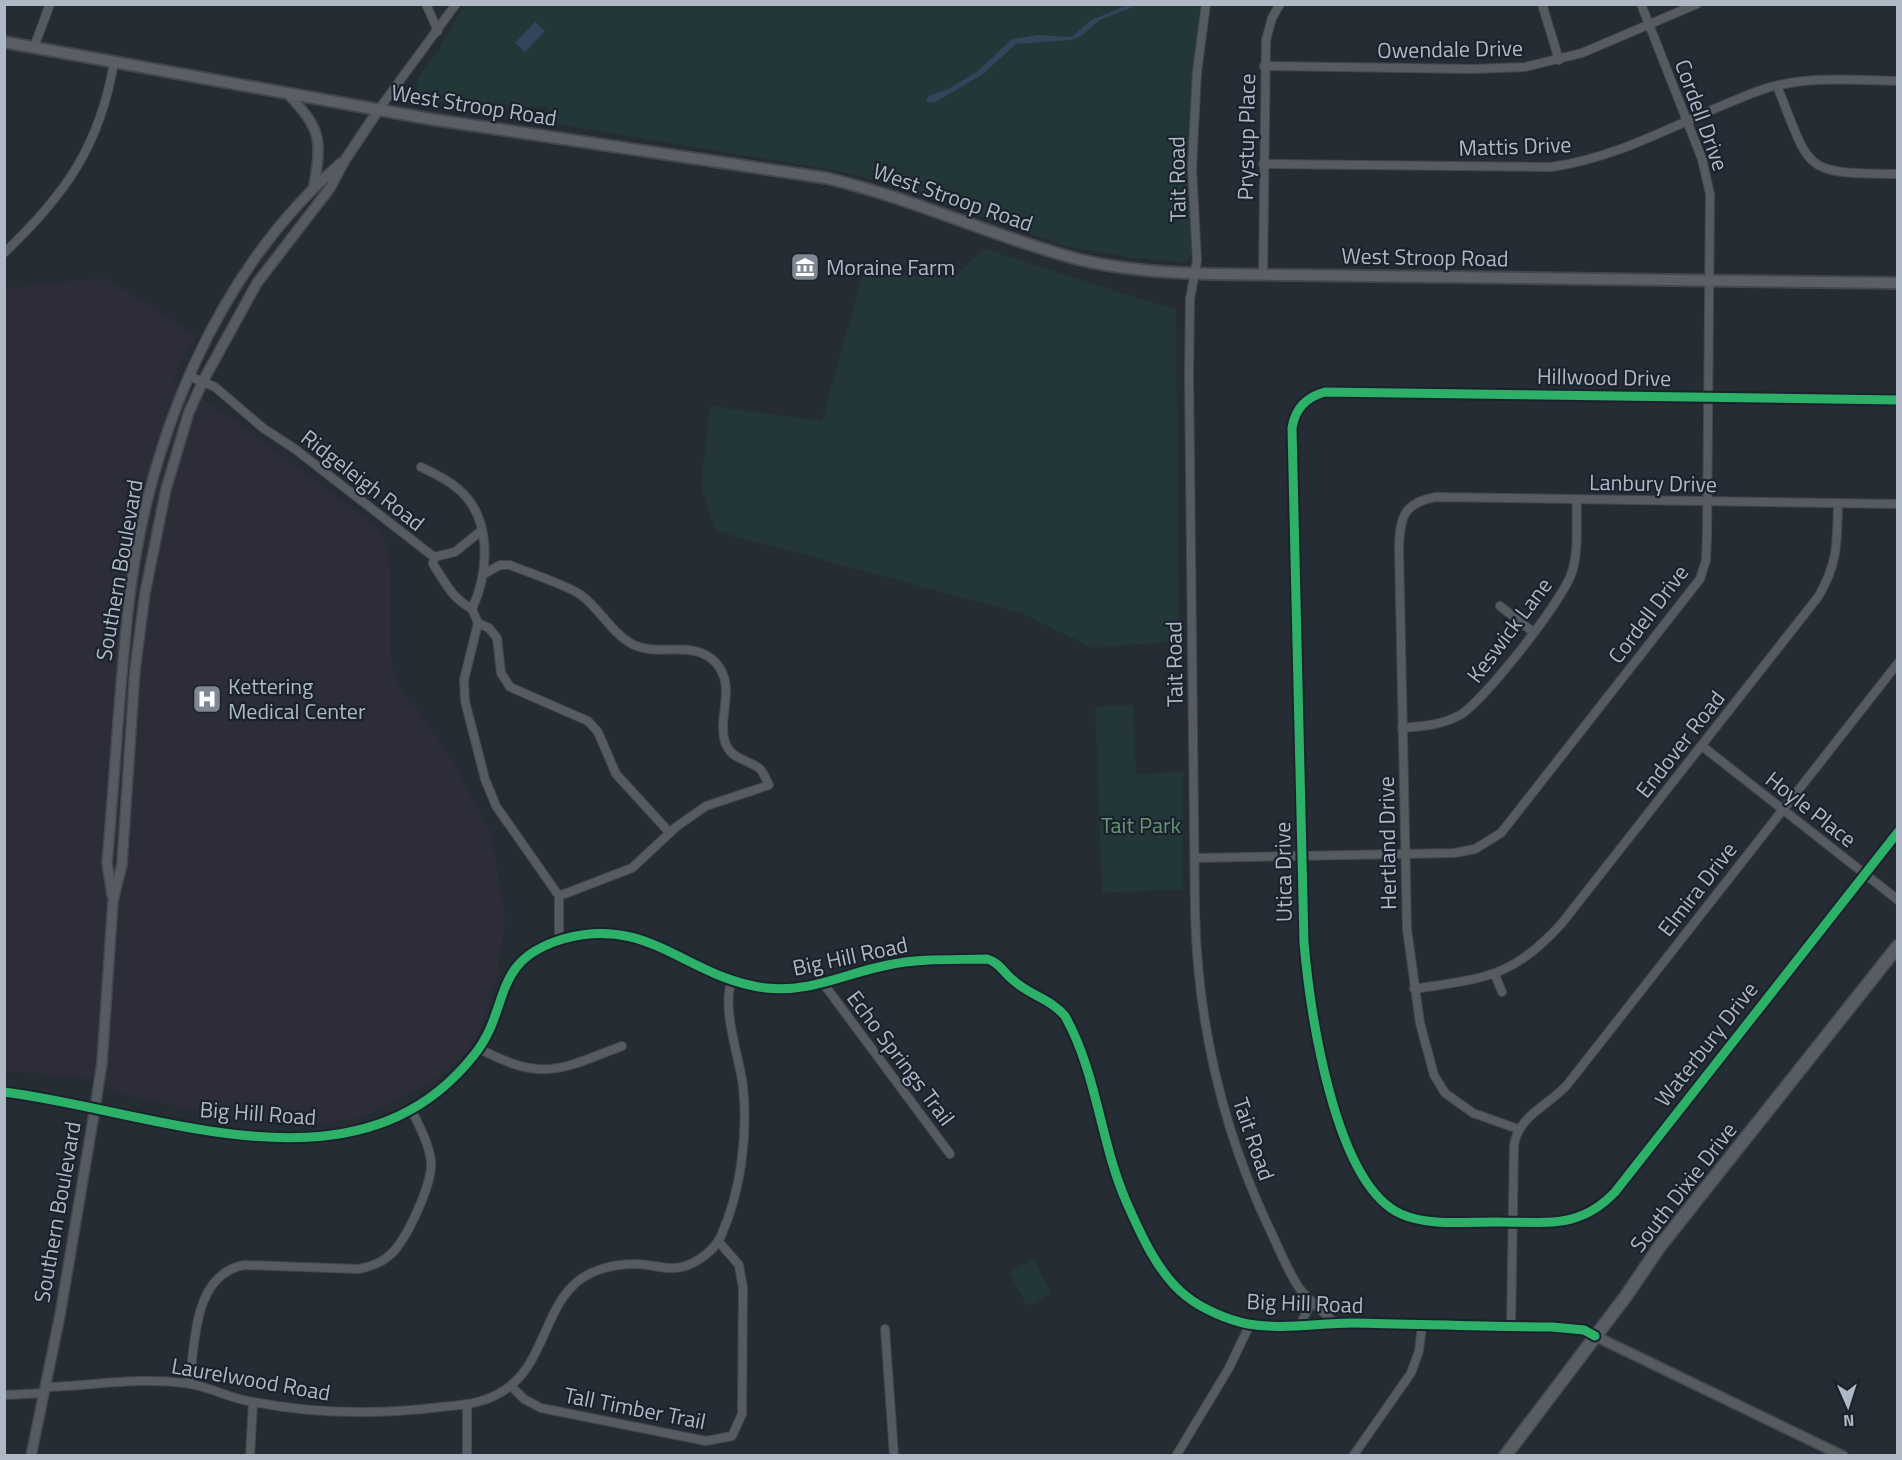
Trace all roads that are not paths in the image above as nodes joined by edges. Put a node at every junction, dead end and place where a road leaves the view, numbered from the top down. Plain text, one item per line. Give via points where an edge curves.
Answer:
1 (50, 4) edge
2 (426, 4) edge
3 (456, 4) edge
4 (1206, 4) edge
5 (1280, 4) edge
6 (1542, 4) edge
7 (1641, 4) edge
8 (1697, 4) edge
9 (1648, 25) junction
10 (438, 31) junction
11 (4, 42) edge
12 (34, 47) junction
13 (1559, 60) junction
14 (114, 62) junction
15 (1264, 66) junction
16 (1898, 81) edge
17 (1777, 86) junction
18 (287, 93) junction
19 (379, 109) junction
20 (1687, 121) junction
21 (345, 160) junction
22 (1263, 164) junction
23 (1898, 174) edge
24 (314, 186) junction
25 (4, 253) edge
26 (1195, 274) junction
27 (1263, 274) junction
28 (1711, 281) junction
29 (1898, 283) edge
30 (189, 376) junction
31 (202, 381) junction
32 (1311, 397) joint
33 (1709, 398) junction
34 (1898, 400) edge
35 (421, 467) dead end
36 (1577, 500) junction
37 (1708, 502) junction
38 (1838, 504) junction
39 (1898, 504) edge
40 (1410, 507) joint
41 (481, 531) junction
42 (434, 557) junction
43 (484, 574) junction
44 (1500, 606) dead end
45 (472, 609) junction
46 (478, 623) junction
47 (1533, 632) junction
48 (1898, 663) edge
49 (1402, 728) junction
50 (1702, 746) junction
51 (1782, 810) junction
52 (1898, 832) edge
53 (670, 833) junction
54 (1405, 854) junction
55 (1302, 855) junction
56 (1195, 858) junction
57 (1864, 874) junction
58 (559, 896) junction
59 (1898, 900) edge
60 (113, 901) junction
61 (559, 941) junction
62 (1898, 946) edge
63 (1495, 975) junction
64 (732, 980) junction
65 (823, 983) junction
66 (1414, 989) junction
67 (1502, 992) dead end
68 (622, 1046) dead end
69 (480, 1048) junction
70 (4, 1092) edge
71 (95, 1108) junction
72 (411, 1109) junction
73 (1518, 1129) junction
74 (950, 1155) dead end
75 (1512, 1222) junction
76 (718, 1242) junction
77 (1311, 1303) junction
78 (1250, 1324) junction
79 (1299, 1324) junction
80 (1336, 1324) junction
81 (1422, 1326) junction
82 (1511, 1327) junction
83 (885, 1329) dead end
84 (1595, 1336) junction
85 (189, 1383) junction
86 (511, 1386) junction
87 (45, 1390) junction
88 (4, 1395) edge
89 (253, 1402) junction
90 (467, 1404) junction
91 (31, 1455) edge
92 (250, 1455) edge
93 (467, 1455) edge
94 (894, 1455) edge
95 (1176, 1455) edge
96 (1353, 1455) edge
97 (1505, 1455) edge
98 (1843, 1455) edge

1 - 12 street
2 - 10 street
3 - 10 street, Southern Boulevard
4 - 26 street, Tait Road via 1197,72 1192,169
5 - 15 street, Prystup Place via 1268,28
6 - 13 street
7 - 9 street, Cordell Drive
8 - 9 street, Owendale Drive
9 - 13 street, Owendale Drive
9 - 20 street, Cordell Drive
10 - 19 street, Southern Boulevard
11 - 12 main road, West Stroop Road
12 - 14 main road, West Stroop Road
13 - 15 street, Owendale Drive via 1503,69
14 - 18 main road, West Stroop Road
14 - 25 street via 104,108 90,146 40,220
15 - 22 street, Prystup Place
16 - 17 street, Mattis Drive via 1823,80
17 - 20 street, Mattis Drive
17 - 23 street via 1804,152 1815,165 1834,173
18 - 19 main road, West Stroop Road
18 - 24 street via 311,119 316,131 318,162
19 - 21 street, Southern Boulevard
19 - 26 main road, West Stroop Road via 826,178 888,194 1077,259 1135,270
20 - 22 street, Mattis Drive via 1588,161 1551,167
20 - 28 street, Cordell Drive via 1710,194
21 - 24 street, Southern Boulevard
21 - 31 street, Southern Boulevard via 330,188 257,283
22 - 27 street, Prystup Place
24 - 30 street, Southern Boulevard via 246,274
26 - 27 main road, West Stroop Road
26 - 56 street, Tait Road via 1190,300 1189,375
27 - 28 main road, West Stroop Road
28 - 29 main road, West Stroop Road
28 - 33 street, Cordell Drive
30 - 31 street, Ridgeleigh Road
30 - 60 street, Southern Boulevard via 152,485 129,603 107,863
31 - 42 street, Ridgeleigh Road via 296,448
31 - 60 street, Southern Boulevard via 166,489 145,592 135,670 122,864
32 - 33 street, Hillwood Drive via 1325,392 1351,392
32 - 55 street, Utica Drive via 1297,412 1292,428
33 - 34 street, Hillwood Drive
33 - 37 street, Cordell Drive
35 - 41 street via 466,497
36 - 37 street, Lanbury Drive
36 - 40 street, Lanbury Drive via 1436,497
36 - 47 street, Keswick Lane via 1572,574 1563,593
37 - 38 street, Lanbury Drive
37 - 54 street, Cordell Drive via 1706,560 1700,579 1501,832 1485,845 1465,851
38 - 39 street, Lanbury Drive
38 - 50 street, Endover Road via 1837,550 1831,576
40 - 49 street, Hertland Drive via 1400,526 1399,549
41 - 42 street, Ridgeleigh Road via 455,552
41 - 43 street via 486,552
42 - 45 street via 433,564 456,599
43 - 45 street
43 - 53 street via 510,565 580,594 636,646 693,650 715,662 726,686 722,726 728,747 740,760 763,772 769,785 706,806
44 - 47 street
45 - 46 street
46 - 53 street via 497,638 499,666 510,687 588,720 598,732 621,781
46 - 58 street via 463,688 485,779 505,821
47 - 49 street, Keswick Lane via 1468,709 1444,722
48 - 51 street, Elmira Drive
49 - 54 street, Hertland Drive
50 - 51 street, Hoyle Place
50 - 63 street, Endover Road via 1546,941
51 - 57 street, Hoyle Place
51 - 73 street, Elmira Drive via 1567,1085
52 - 57 street, Waterbury Drive
53 - 58 street via 633,868
54 - 55 street, Cordell Drive
54 - 66 street, Hertland Drive
55 - 56 street, Cordell Drive
55 - 75 street, Utica Drive via 1304,943 1314,1025 1332,1098 1363,1178 1379,1200 1412,1218
56 - 77 street, Tait Road via 1200,985 1212,1063 1242,1165 1263,1216 1292,1277
57 - 59 street, Hoyle Place
57 - 75 street, Waterbury Drive via 1606,1201 1570,1221
58 - 61 street
60 - 71 street, Southern Boulevard
61 - 64 street, Big Hill Road via 593,933 629,936
61 - 69 street, Big Hill Road via 529,955 514,968
62 - 84 main road, South Dixie Drive via 1660,1246
63 - 66 street, Endover Road
63 - 67 street
64 - 65 street, Big Hill Road via 789,991
64 - 76 street, Laurelwood Road via 729,1011 740,1064 744,1118 738,1176 730,1213
65 - 74 street, Echo Springs Trail
65 - 78 street, Big Hill Road via 908,961 987,959 1014,982 1059,1009 1070,1024 1093,1088 1125,1199 1158,1262 1186,1297 1211,1311
66 - 73 street, Hertland Drive via 1427,1052 1445,1093 1473,1113
68 - 69 street via 574,1066 539,1070 510,1064
69 - 72 street, Big Hill Road via 456,1076
70 - 71 street, Big Hill Road
71 - 72 street, Big Hill Road via 171,1125 301,1139 371,1127
71 - 87 street, Southern Boulevard
72 - 85 street via 429,1152 431,1174 405,1235 392,1254 374,1265 357,1269 244,1265 227,1270 213,1281 204,1297
73 - 75 street via 1514,1144
75 - 82 street
76 - 86 street, Laurelwood Road via 686,1266 672,1269 625,1264 600,1269 582,1279 558,1306 535,1358
76 - 86 street, Tall Timber Trail via 739,1265 743,1288 742,1414 732,1436 706,1441 541,1408
77 - 79 street
77 - 80 street, Tait Road
78 - 79 street, Big Hill Road
78 - 95 street via 1229,1368
79 - 80 street, Big Hill Road
80 - 81 street, Big Hill Road
81 - 82 street, Big Hill Road
81 - 96 street via 1419,1352 1411,1373
82 - 84 street, Big Hill Road via 1584,1330
83 - 94 street
84 - 97 main road, South Dixie Drive
84 - 98 street, Big Hill Road
85 - 87 street, Laurelwood Road via 138,1381
85 - 89 street, Laurelwood Road
86 - 90 street, Laurelwood Road
87 - 88 street, Laurelwood Road
87 - 91 street, Southern Boulevard
89 - 90 street, Laurelwood Road via 374,1413
89 - 92 street
90 - 93 street

